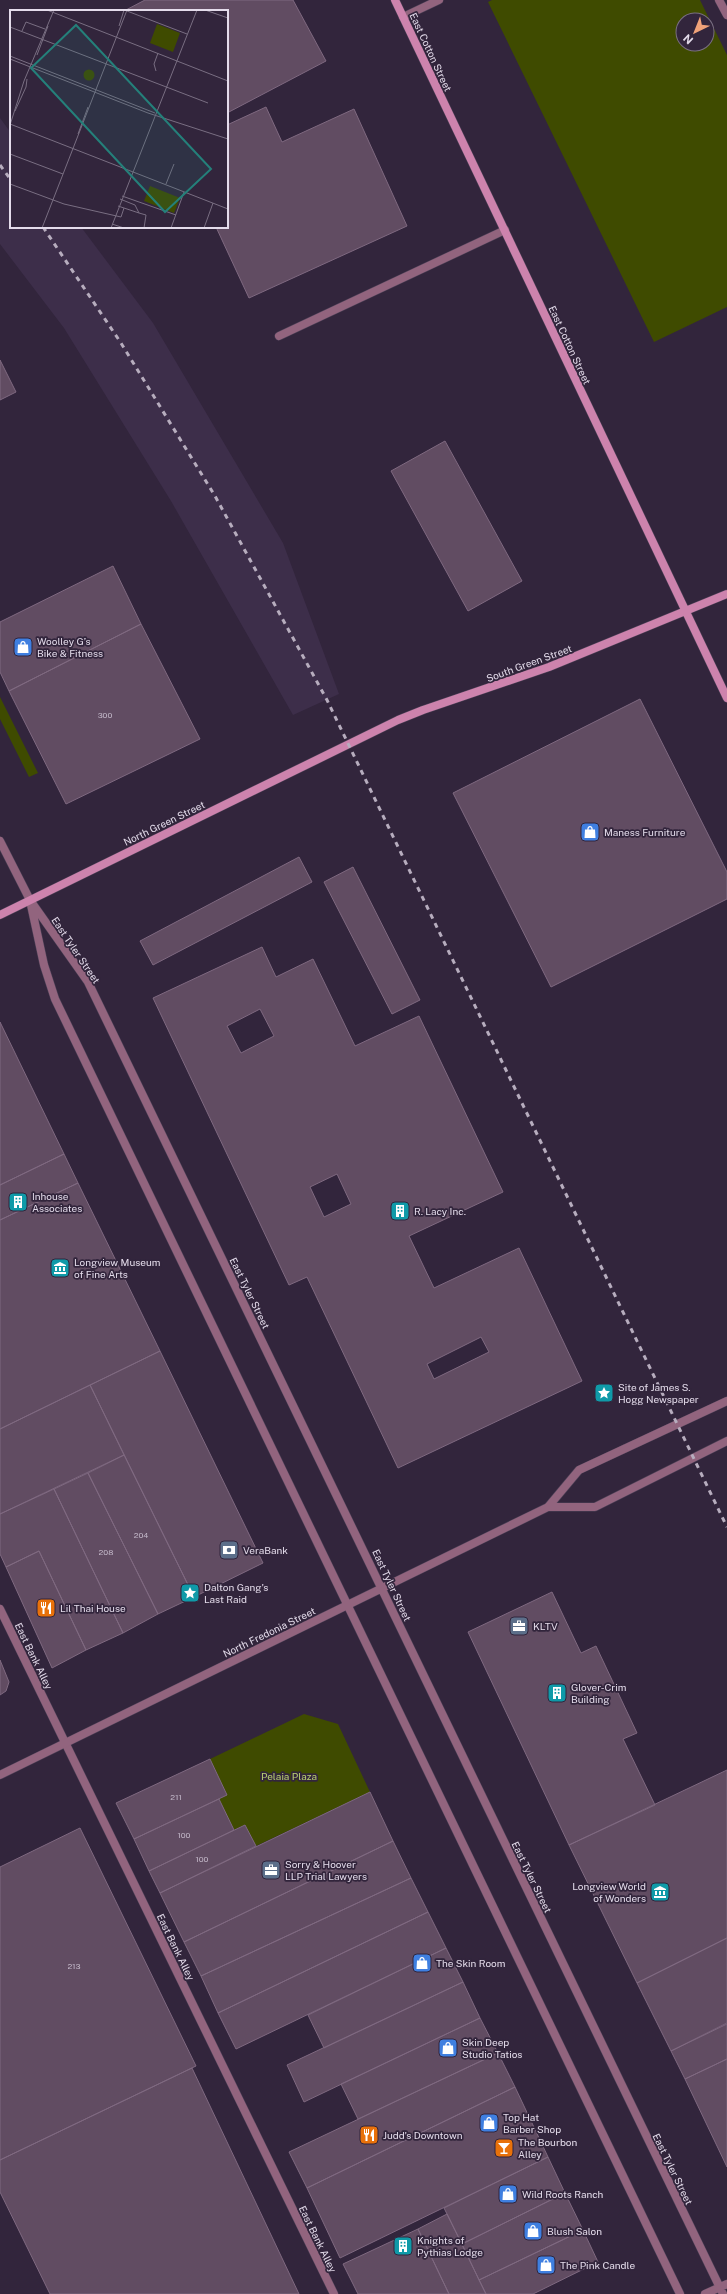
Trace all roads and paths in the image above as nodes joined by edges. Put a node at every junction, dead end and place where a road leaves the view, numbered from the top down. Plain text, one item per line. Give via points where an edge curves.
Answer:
1 (395, 0) edge
2 (439, 0) edge
3 (719, 0) edge
4 (727, 15) edge
5 (404, 17) junction
6 (505, 230) junction
7 (279, 336) dead end
8 (727, 594) edge
9 (685, 612) junction
10 (727, 698) edge
11 (338, 749) joint
12 (0, 842) edge
13 (30, 900) junction
14 (0, 915) edge
15 (727, 1401) edge
16 (727, 1441) edge
17 (548, 1507) junction
18 (382, 1588) junction
19 (347, 1604) junction
20 (0, 1609) edge
21 (65, 1744) junction
22 (0, 1775) edge
23 (723, 2288) edge
24 (334, 2294) edge
25 (680, 2294) edge
26 (705, 2294) edge

1 - 5 street, East Cotton Street
2 - 5 street
3 - 4 street
5 - 6 street, East Cotton Street
6 - 7 street
6 - 9 street, East Cotton Street
8 - 9 street, South Green Street
9 - 10 street, East Cotton Street
9 - 11 street, South Green Street via 550,667 423,710
11 - 13 street, North Green Street
12 - 13 street, East Tyler Street
13 - 14 street, North Green Street
13 - 18 street, East Tyler Street via 88,982
13 - 19 street, East Tyler Street via 44,965 55,999
15 - 17 street, North Fredonia Street via 579,1470
16 - 17 street, North Fredonia Street via 595,1507
17 - 18 street, North Fredonia Street
18 - 19 street, North Fredonia Street
18 - 23 street, East Tyler Street
19 - 21 street, North Fredonia Street
19 - 25 street, East Tyler Street
20 - 21 street, East Bank Alley
21 - 22 street, North Fredonia Street
21 - 24 street, East Bank Alley
23 - 26 street

